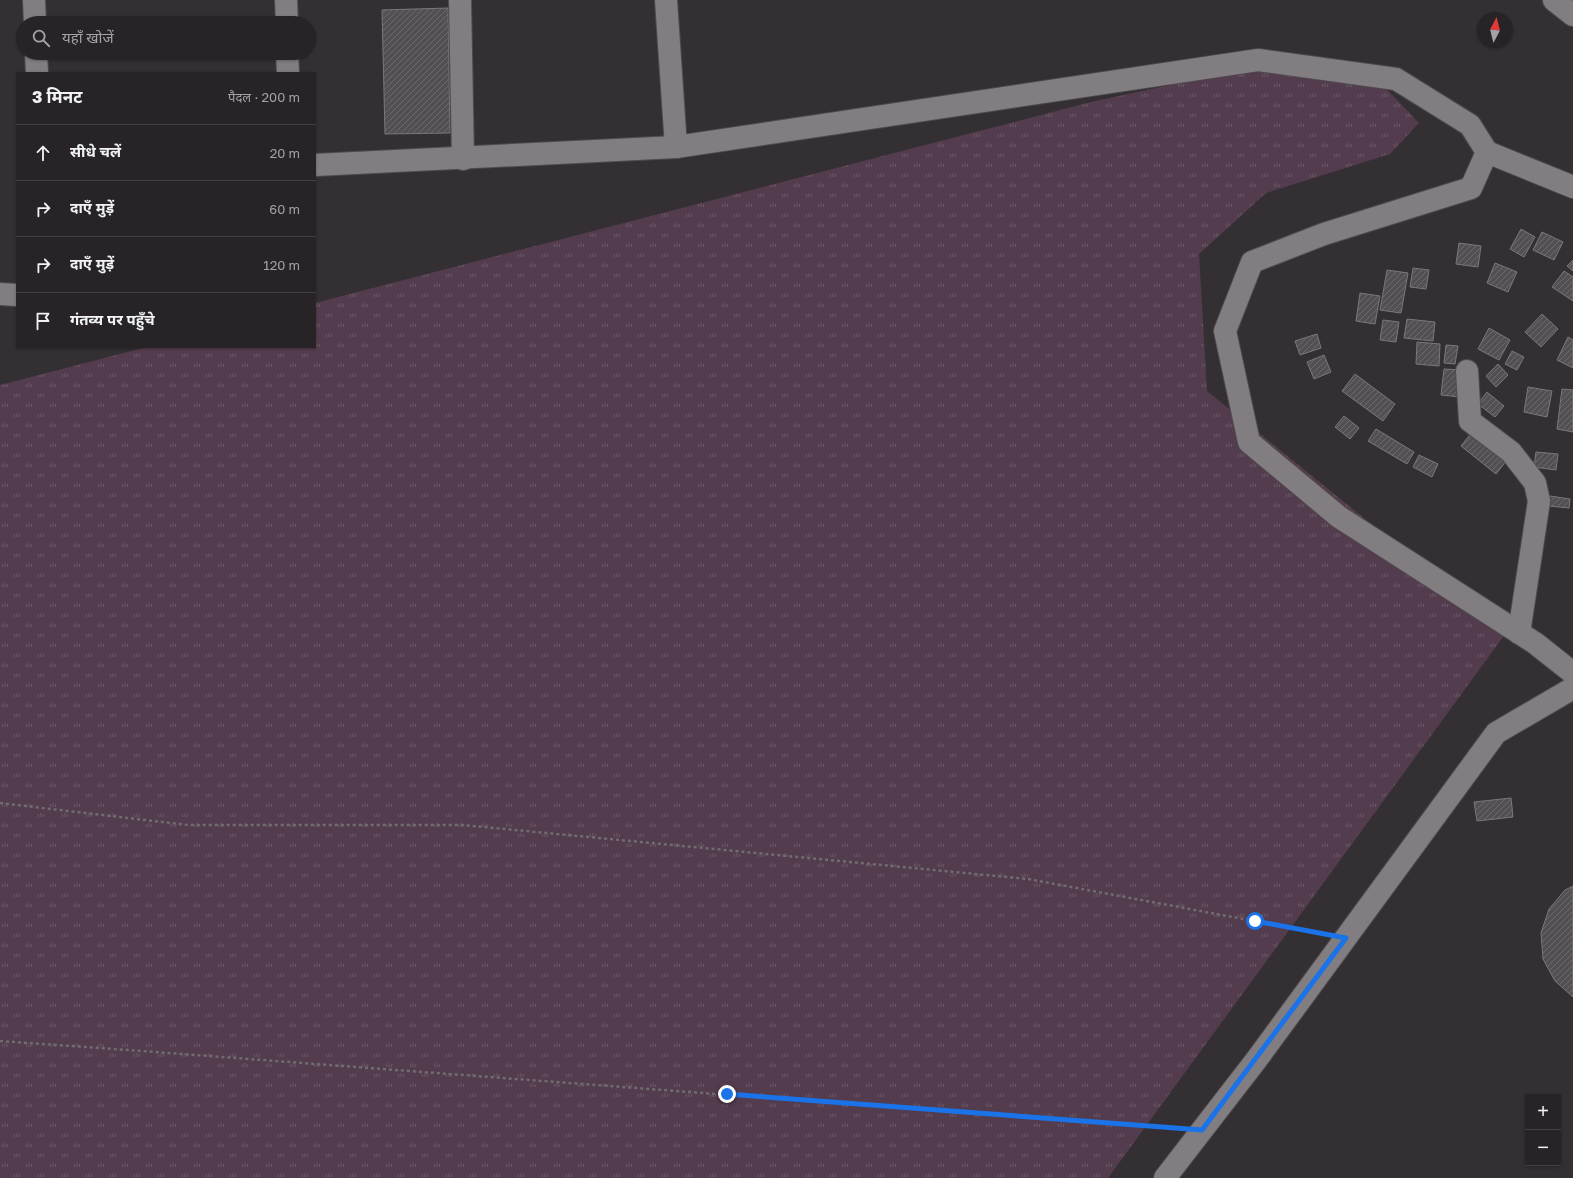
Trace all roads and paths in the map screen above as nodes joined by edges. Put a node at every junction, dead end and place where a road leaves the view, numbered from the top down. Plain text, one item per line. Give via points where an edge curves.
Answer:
1 (34, 0) edge
2 (286, 0) edge
3 (460, 0) edge
4 (666, 0) edge
5 (1554, 0) edge
6 (1573, 15) edge
7 (35, 16) edge
8 (287, 16) edge
9 (36, 60) edge
10 (287, 60) edge
11 (37, 72) edge
12 (288, 72) edge
13 (676, 147) junction
14 (1487, 152) junction
15 (463, 159) junction
16 (316, 165) edge
17 (1573, 187) edge
18 (0, 294) edge
19 (16, 295) edge
20 (1467, 371) dead end
21 (1520, 633) junction
22 (1573, 673) edge
23 (1573, 688) edge
24 (0, 803) edge
25 (1346, 938) junction
26 (0, 1042) edge
27 (1202, 1130) junction
28 (1165, 1178) edge

1 - 7 street
2 - 8 street
3 - 15 street
4 - 13 street
5 - 6 street
9 - 11 street
10 - 12 street
13 - 14 street via 1258,60 1396,79 1470,125
13 - 15 street
14 - 17 street
14 - 21 street via 1471,188 1324,234 1252,262 1225,331 1249,442 1339,517
15 - 16 street
18 - 19 street
20 - 21 street via 1470,421 1511,452 1535,483 1539,501
21 - 22 street
23 - 25 street via 1496,733
24 - 25 path via 188,825 463,825 1028,879
25 - 27 street
26 - 27 path via 142,1050
27 - 28 street

